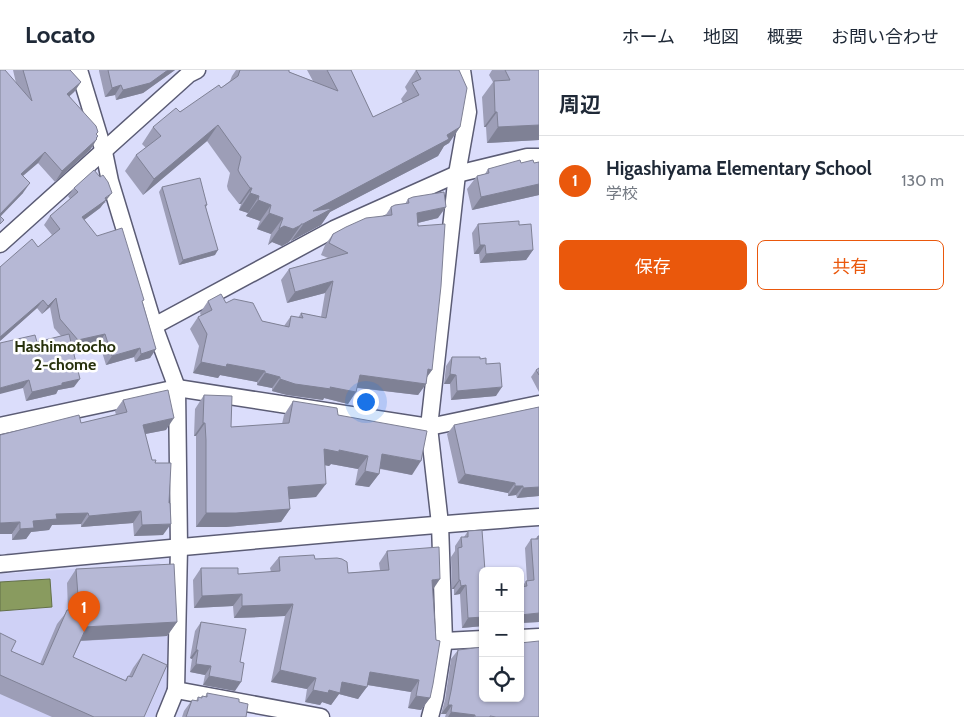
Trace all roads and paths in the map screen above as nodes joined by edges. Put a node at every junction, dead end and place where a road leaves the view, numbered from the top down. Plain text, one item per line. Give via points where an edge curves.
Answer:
1 (79, 70) edge
2 (197, 70) edge
3 (462, 70) edge
4 (104, 152) junction
5 (539, 157) edge
6 (457, 174) junction
7 (0, 244) edge
8 (154, 326) junction
9 (177, 388) junction
10 (539, 404) edge
11 (0, 426) edge
12 (429, 426) junction
13 (539, 517) edge
14 (440, 524) junction
15 (179, 547) junction
16 (0, 564) edge
17 (539, 637) edge
18 (524, 638) edge
19 (479, 639) edge
20 (444, 641) junction
21 (176, 690) junction
22 (165, 717) edge
23 (321, 717) edge
24 (430, 717) edge

1 - 4 street
2 - 4 street
3 - 6 street via 468,112
4 - 7 street
4 - 8 street
5 - 6 street
6 - 8 street via 334,229
6 - 12 street
8 - 9 street
9 - 11 street
9 - 12 street
9 - 15 street
10 - 12 street
12 - 14 street
13 - 14 street
14 - 15 street
14 - 20 street
15 - 16 street
15 - 21 street
17 - 18 street
19 - 20 street
20 - 24 street
21 - 22 street
21 - 23 street

